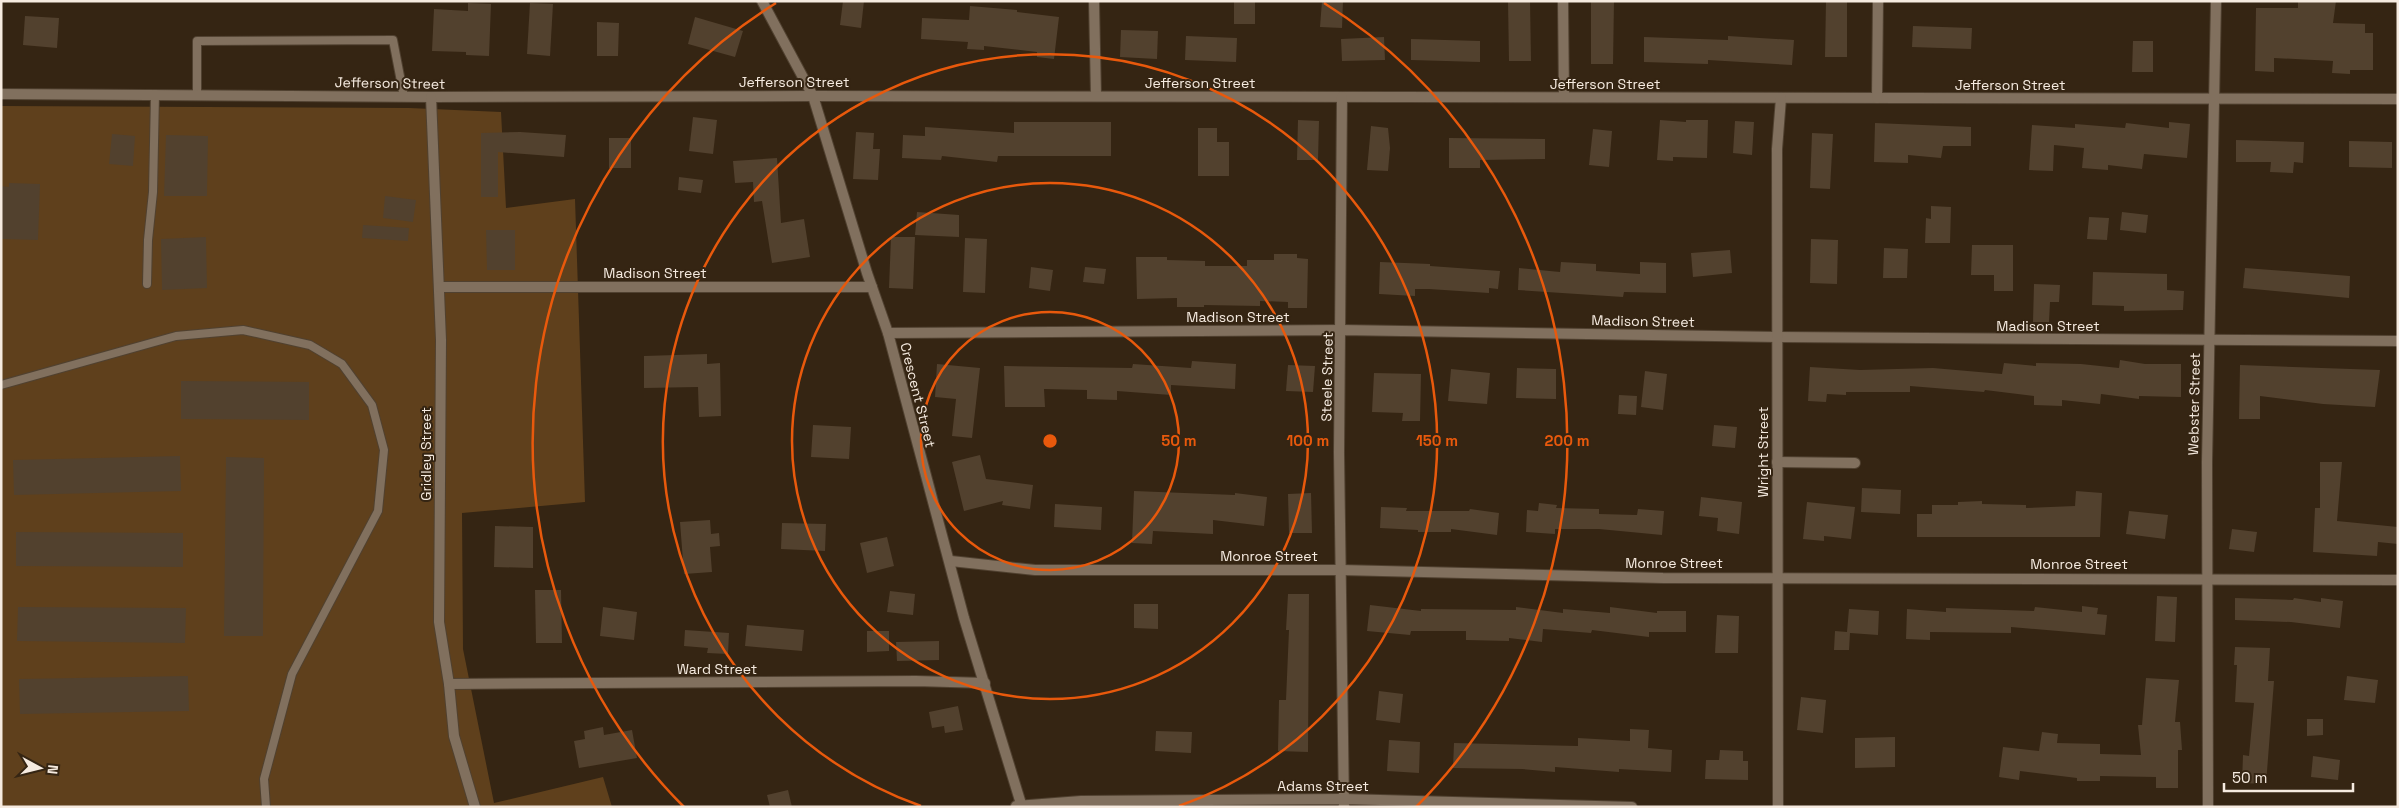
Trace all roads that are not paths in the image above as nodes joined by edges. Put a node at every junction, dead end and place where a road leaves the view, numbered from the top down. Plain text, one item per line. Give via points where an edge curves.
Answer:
1 (762, 1) edge
2 (1094, 1) edge
3 (1563, 1) edge
4 (1878, 1) edge
5 (2216, 1) edge
6 (1, 94) edge
7 (155, 94) junction
8 (197, 94) junction
9 (813, 96) junction
10 (1096, 96) junction
11 (404, 97) junction
12 (431, 97) junction
13 (1342, 97) junction
14 (1564, 97) junction
15 (1781, 98) junction
16 (1877, 98) junction
17 (2215, 99) junction
18 (2398, 99) edge
19 (147, 284) dead end
20 (439, 287) junction
21 (872, 287) junction
22 (1341, 330) junction
23 (888, 333) junction
24 (1778, 337) junction
25 (2209, 341) junction
26 (2398, 341) edge
27 (1, 385) edge
28 (1777, 462) junction
29 (1855, 463) dead end
30 (950, 561) junction
31 (1341, 570) junction
32 (1777, 577) junction
33 (2207, 578) junction
34 (2398, 580) edge
35 (984, 683) junction
36 (449, 684) junction
37 (1344, 803) edge
38 (1019, 806) edge
39 (266, 807) edge
40 (476, 807) edge
41 (1632, 807) edge
42 (1778, 807) edge
43 (2208, 807) edge

1 - 9 street, Crescent Street
2 - 10 street
3 - 14 street
4 - 16 street
5 - 17 street, Webster Street
6 - 7 street, Jefferson Street
7 - 8 street, Jefferson Street
7 - 19 lane via 154,192
8 - 11 street, Jefferson Street
8 - 11 lane via 197,41 393,40
9 - 10 street, Jefferson Street
9 - 12 street, Jefferson Street
9 - 21 street, Crescent Street
10 - 13 street, Jefferson Street
11 - 12 street, Jefferson Street
12 - 20 street, Gridley Street
13 - 14 street, Jefferson Street
13 - 22 street, Steele Street
14 - 15 street, Jefferson Street
15 - 16 street, Jefferson Street
15 - 24 street, Wright Street via 1777,149
16 - 17 street, Jefferson Street
17 - 18 street, Jefferson Street
17 - 25 street, Webster Street
20 - 21 street, Madison Street
20 - 36 street, Gridley Street via 439,622
21 - 23 street, Crescent Street
22 - 23 street, Madison Street
22 - 24 street, Madison Street
22 - 31 street, Steele Street
23 - 30 street, Crescent Street
24 - 25 street, Madison Street
24 - 28 street, Wright Street
25 - 26 street, Madison Street
25 - 33 street, Webster Street
27 - 39 lane via 176,336 243,330 310,345 342,364 372,404 384,450 378,511 292,674 264,779
28 - 29 street
28 - 32 street, Wright Street
30 - 31 street, Monroe Street via 1035,570
30 - 35 street, Crescent Street
31 - 32 street, Monroe Street via 1664,578
31 - 37 street, Steele Street
32 - 33 street, Monroe Street
32 - 42 street, Wright Street
33 - 34 street, Monroe Street
33 - 43 street, Webster Street
35 - 36 street, Ward Street
35 - 38 street, Crescent Street
36 - 40 street, Gridley Street via 454,736
37 - 38 street, Adams Street via 1081,801
37 - 41 street, Adams Street

